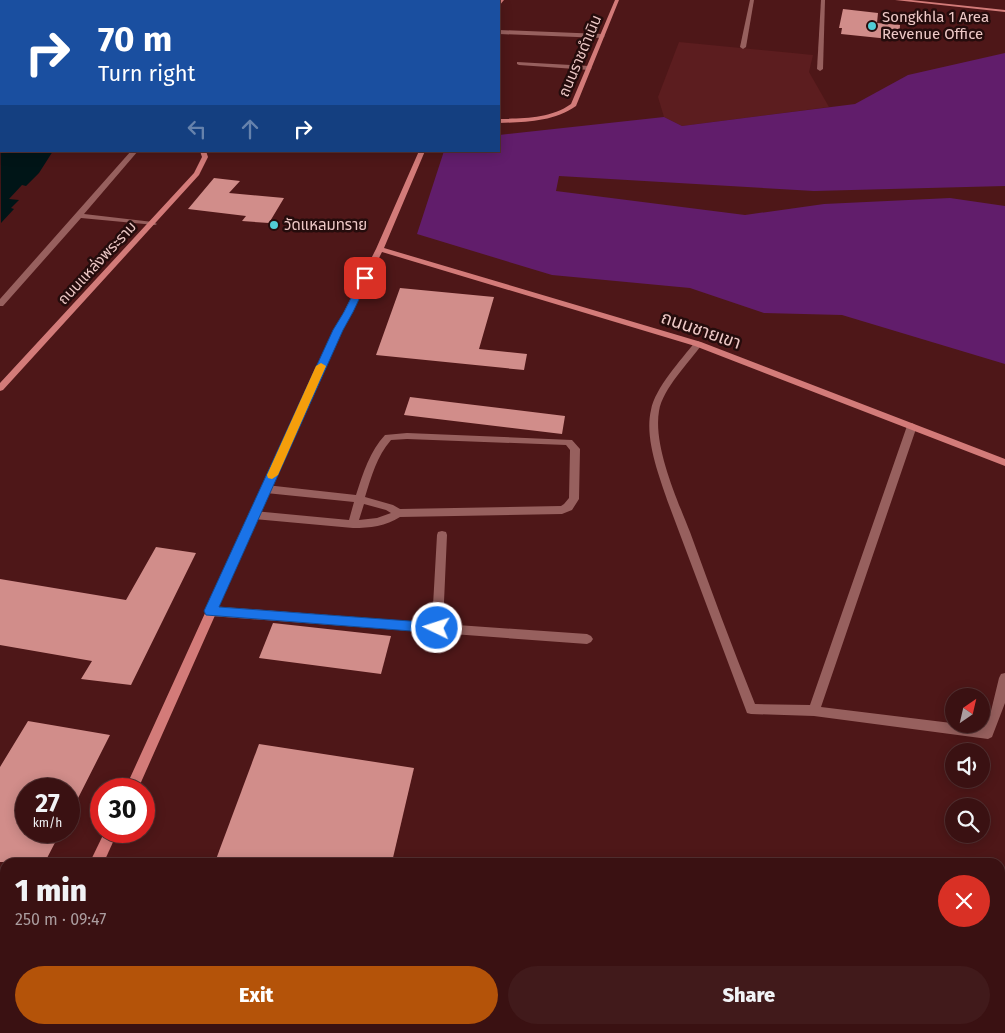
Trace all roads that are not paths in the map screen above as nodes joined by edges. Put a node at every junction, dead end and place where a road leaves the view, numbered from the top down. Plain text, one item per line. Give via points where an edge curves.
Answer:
1 (617, 0) edge
2 (752, 0) edge
3 (823, 0) edge
4 (897, 0) edge
5 (1005, 11) edge
6 (500, 32) edge
7 (602, 36) junction
8 (743, 47) dead end
9 (519, 63) dead end
10 (589, 68) junction
11 (820, 69) dead end
12 (500, 121) edge
13 (134, 152) edge
14 (203, 152) edge
15 (422, 152) edge
16 (79, 216) junction
17 (153, 224) junction
18 (380, 249) junction
19 (0, 304) edge
20 (698, 344) junction
21 (0, 388) edge
22 (912, 426) junction
23 (1005, 462) edge
24 (266, 489) junction
25 (360, 499) junction
26 (398, 513) junction
27 (254, 515) junction
28 (353, 524) junction
29 (442, 535) dead end
30 (210, 611) junction
31 (437, 628) junction
32 (586, 639) dead end
33 (1005, 678) edge
34 (814, 711) junction
35 (136, 778) edge
36 (107, 843) edge
37 (100, 858) edge

1 - 7 street, ถนนราชดำเนิน
2 - 8 street
3 - 11 street
4 - 5 street
6 - 7 street
7 - 10 street, ถนนราชดำเนิน
9 - 10 street
10 - 12 street, ถนนราชดำเนิน via 574,105 566,112
13 - 16 street
14 - 17 street, ถนนแหล่งพระราม via 197,174
15 - 18 street
16 - 17 street
16 - 19 street
17 - 21 street, ถนนแหล่งพระราม
18 - 20 street, ถนนชายเขา
18 - 24 street via 338,330
20 - 22 street, ถนนชายเขา
20 - 34 street via 654,410 664,476 751,709
22 - 23 street, ถนนชายเขา
22 - 34 street
24 - 25 street
24 - 27 street
25 - 26 street via 384,504
25 - 26 street via 378,449 392,436 569,442 576,449 574,499 562,510
25 - 28 street
26 - 28 street via 386,521
27 - 28 street
27 - 30 street
29 - 31 street
30 - 31 street
30 - 35 street
31 - 32 street
33 - 34 street via 988,733
36 - 37 street

